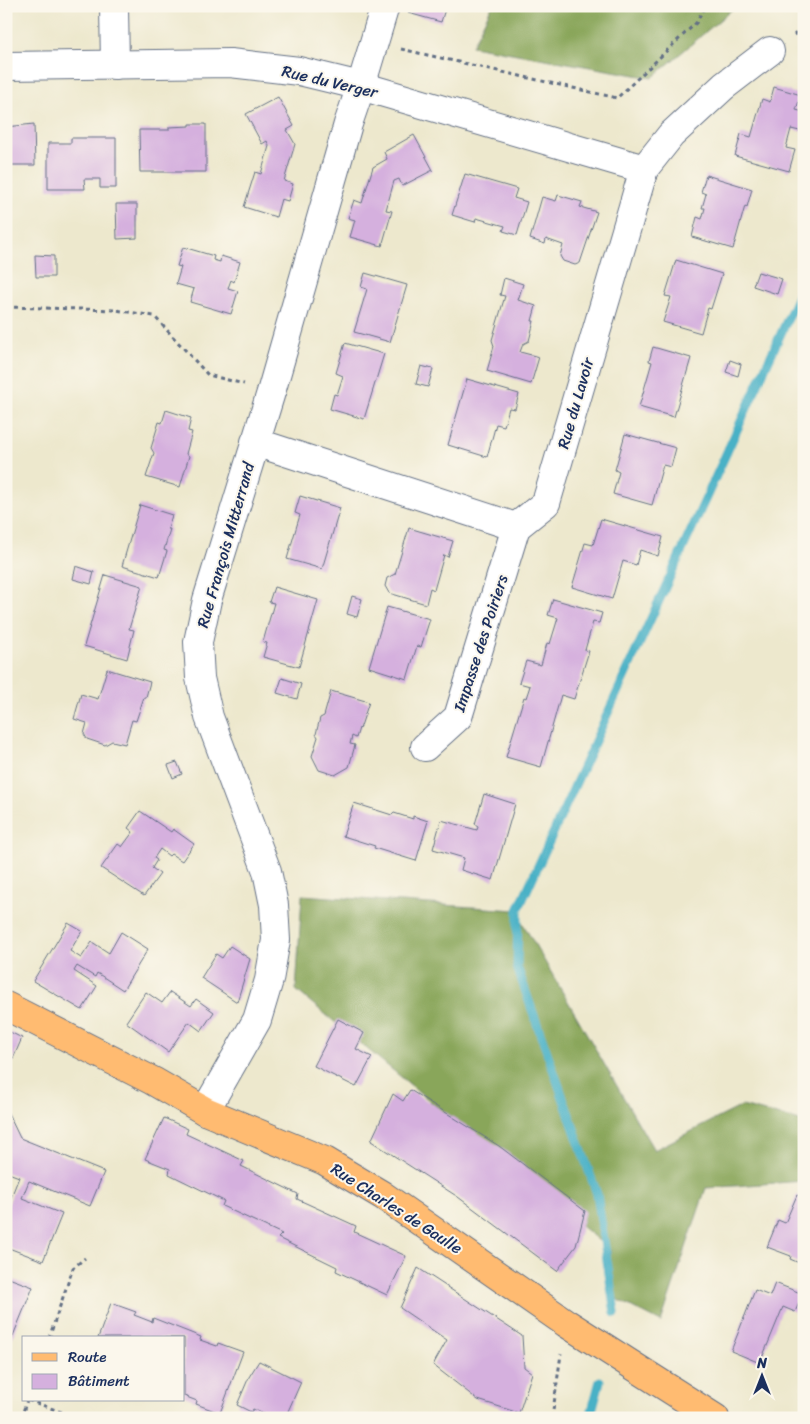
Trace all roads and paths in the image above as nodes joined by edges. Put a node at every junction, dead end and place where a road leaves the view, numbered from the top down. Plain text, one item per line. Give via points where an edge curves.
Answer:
1 (114, 6) edge
2 (385, 6) edge
3 (705, 6) edge
4 (374, 43) junction
5 (770, 51) dead end
6 (115, 65) junction
7 (6, 66) edge
8 (361, 86) junction
9 (644, 169) junction
10 (6, 307) edge
11 (272, 389) junction
12 (255, 442) junction
13 (516, 527) junction
14 (425, 747) dead end
15 (6, 1006) edge
16 (205, 1111) junction
17 (85, 1258) dead end
18 (566, 1324) junction
19 (50, 1336) edge
20 (27, 1402) edge
21 (34, 1402) edge
22 (21, 1418) edge
23 (78, 1418) edge
24 (552, 1418) edge
25 (715, 1418) edge

1 - 6 street
2 - 4 street, Rue François Mitterrand
3 - 4 path via 696,23 617,98
4 - 8 street, Rue François Mitterrand
5 - 9 street, Rue du Lavoir via 724,86 670,135
6 - 7 street, Rue du Verger
6 - 8 street, Rue du Verger via 230,63 299,71
8 - 9 street, Rue du Verger
8 - 11 street, Rue François Mitterrand
9 - 13 street, Rue du Lavoir via 546,504
10 - 11 path via 116,310 154,316 208,375
11 - 12 street, Rue François Mitterrand
12 - 13 street
12 - 16 street, Rue François Mitterrand via 207,600 198,642 200,678 209,717 267,871 274,905 276,940 257,1020
13 - 14 street, Impasse des Poiriers via 458,717
15 - 16 main road, Rue Charles de Gaulle
16 - 18 main road, Rue Charles de Gaulle via 325,1161 382,1195
17 - 19 path via 73,1268
18 - 24 path
18 - 25 main road, Rue Charles de Gaulle
20 - 22 path
21 - 23 path

